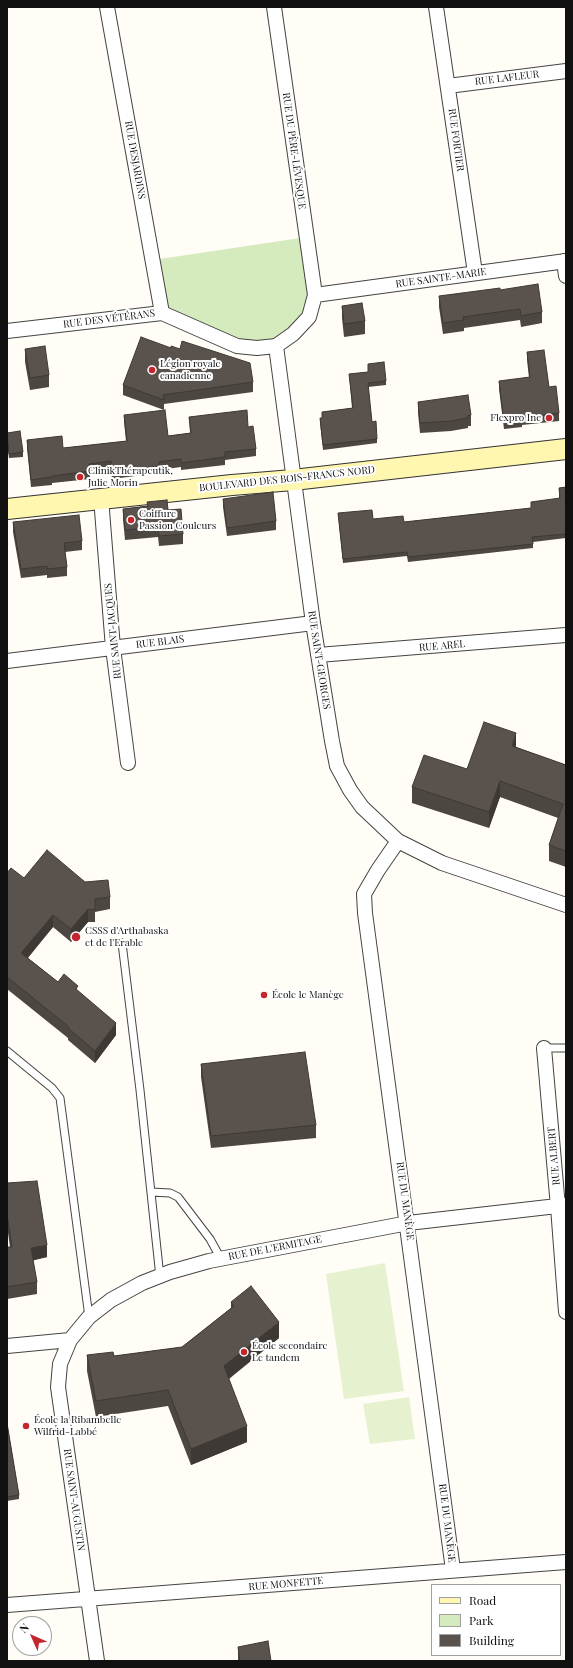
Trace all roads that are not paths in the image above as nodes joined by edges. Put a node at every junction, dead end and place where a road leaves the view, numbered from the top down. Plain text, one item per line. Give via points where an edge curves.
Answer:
1 (108, 7) edge
2 (274, 7) edge
3 (436, 7) edge
4 (566, 71) edge
5 (448, 86) junction
6 (565, 261) edge
7 (475, 273) junction
8 (566, 276) edge
9 (315, 295) junction
10 (162, 313) junction
11 (7, 331) edge
12 (276, 346) junction
13 (566, 449) edge
14 (293, 480) junction
15 (101, 498) junction
16 (7, 509) edge
17 (312, 623) junction
18 (566, 635) edge
19 (113, 648) junction
20 (318, 656) junction
21 (7, 661) edge
22 (128, 763) dead end
23 (398, 841) junction
24 (566, 905) edge
25 (122, 943) dead end
26 (544, 1048) joint
27 (566, 1048) edge
28 (7, 1052) edge
29 (151, 1192) junction
30 (562, 1206) edge
31 (408, 1223) junction
32 (221, 1259) junction
33 (160, 1277) junction
34 (566, 1312) edge
35 (89, 1317) junction
36 (70, 1340) junction
37 (7, 1346) edge
38 (566, 1562) edge
39 (453, 1570) junction
40 (88, 1600) junction
41 (7, 1605) edge
42 (97, 1661) edge

1 - 10 street, RUE DESJARDINS
2 - 9 street, RUE DU PÈRE-LÉVESQUE
3 - 5 street, RUE FORTIER
4 - 5 street, RUE LAFLEUR
5 - 7 street, RUE FORTIER
6 - 7 street, RUE SAINTE-MARIE
6 - 8 street
7 - 9 street, RUE SAINTE-MARIE
9 - 12 street via 309,317 293,334
10 - 11 street, RUE DES VÉTÉRANS
10 - 12 street, RUE DES VÉTÉRANS via 237,346
12 - 14 street, RUE SAINT-GEORGES
13 - 14 street, BOULEVARD DES BOIS-FRANCS NORD
14 - 15 street, BOULEVARD DES BOIS-FRANCS NORD
14 - 17 street, RUE SAINT-GEORGES
15 - 16 street, BOULEVARD DES BOIS-FRANCS NORD
15 - 19 street, RUE SAINT-JACQUES
17 - 19 street, RUE BLAIS
17 - 20 street, RUE SAINT-GEORGES
18 - 20 street, RUE AREL
19 - 21 street, RUE BLAIS
19 - 22 street, RUE SAINT-JACQUES
20 - 23 street, RUE SAINT-GEORGES via 338,766 362,807
23 - 24 street, RUE SAINT-GEORGES via 442,863
23 - 31 street, RUE DU MANÈGE via 364,894
25 - 29 lane
26 - 27 lane
26 - 30 street, RUE ALBERT
28 - 35 lane via 52,1088 60,1098
29 - 32 lane via 170,1193 178,1197 206,1233
29 - 33 lane
30 - 31 street, RUE DE L'ERMITAGE
30 - 34 street, RUE ALBERT
31 - 32 street, RUE DE L'ERMITAGE
31 - 39 street, RUE DU MANÈGE
32 - 33 street, RUE DE L'ERMITAGE
33 - 35 street, RUE DE L'ERMITAGE via 126,1291
35 - 36 street, RUE DE L'ERMITAGE
36 - 37 street
36 - 40 street, RUE SAINT-AUGUSTIN via 60,1364 58,1387
38 - 39 street, RUE MONFETTE
39 - 40 street, RUE MONFETTE
40 - 41 street, RUE MONFETTE
40 - 42 street, RUE SAINT-AUGUSTIN

